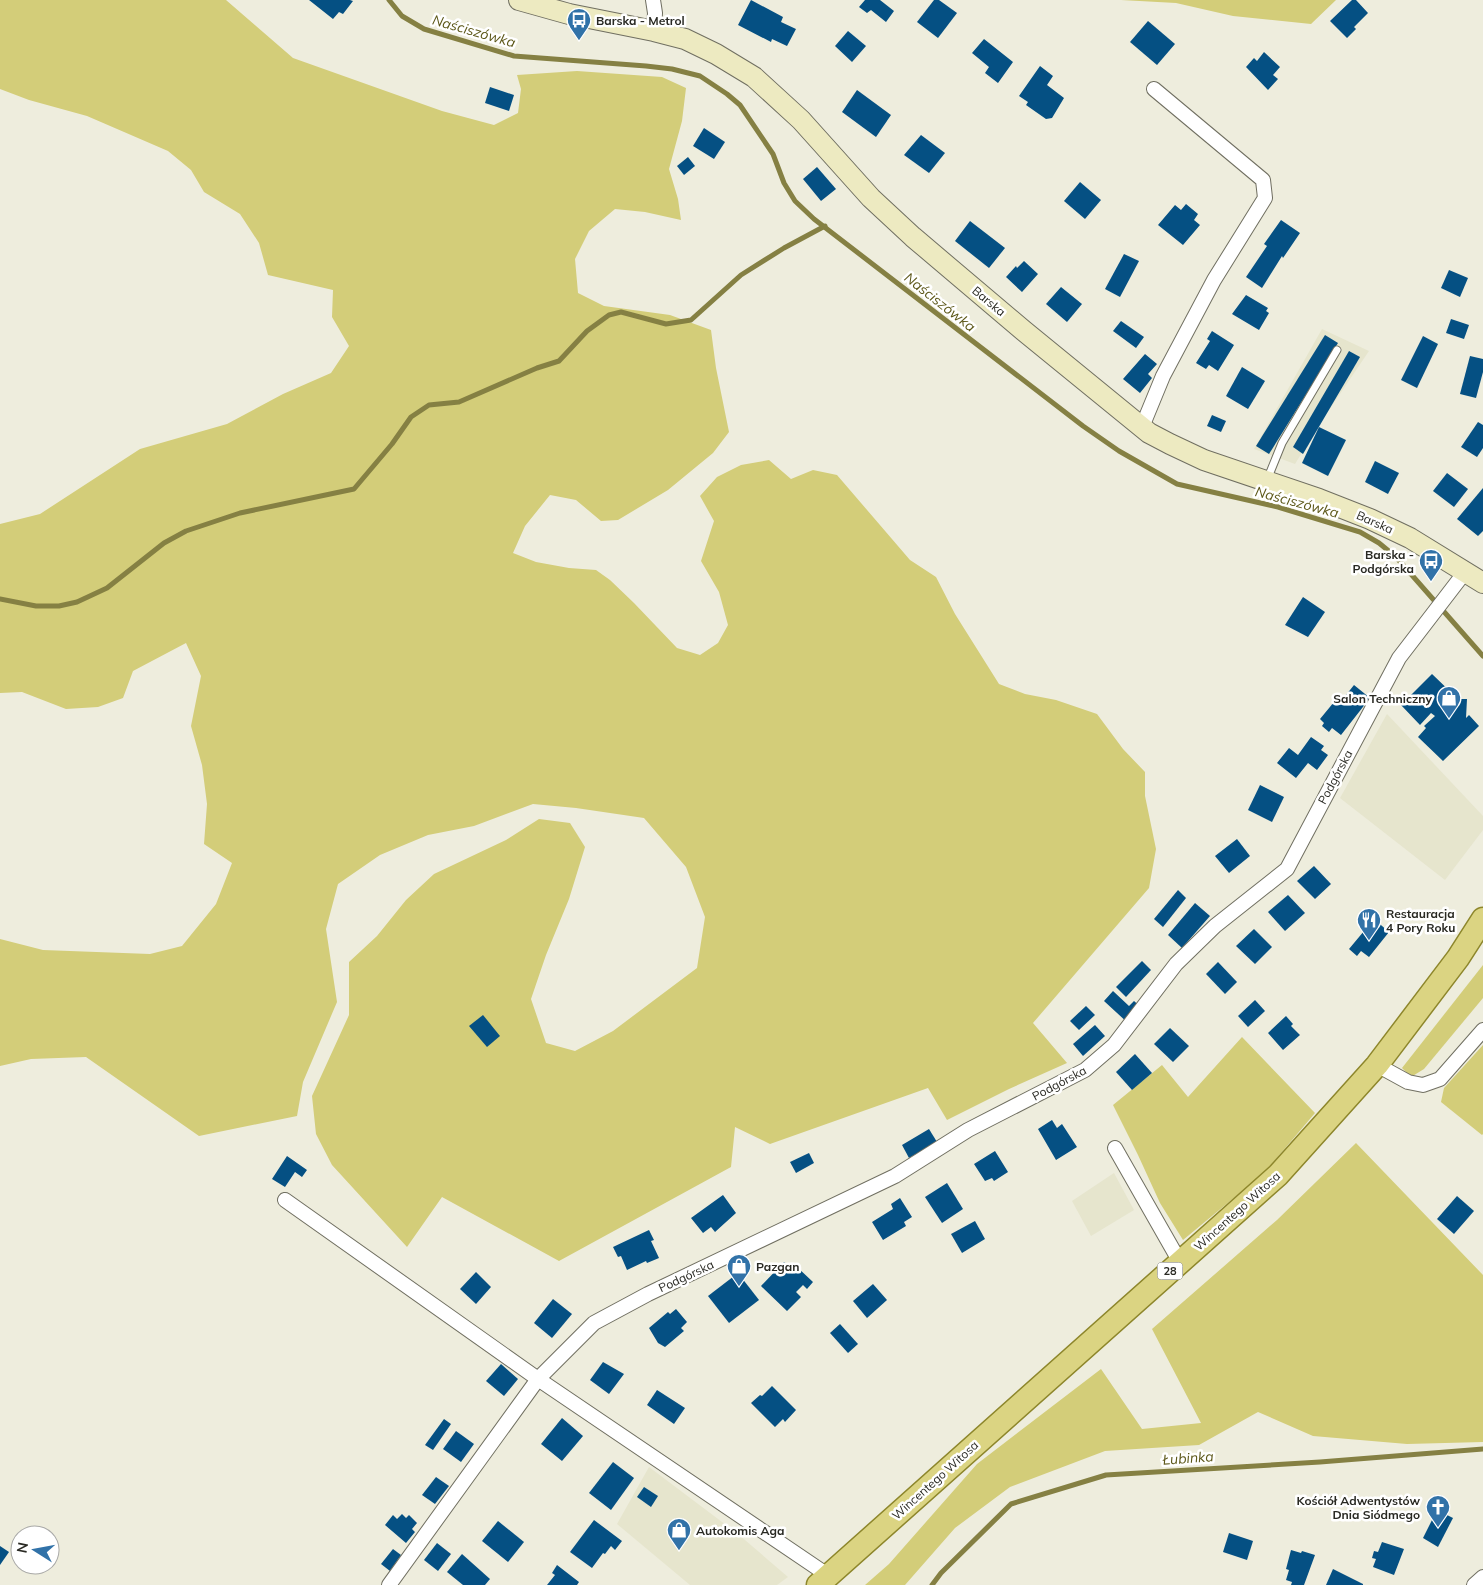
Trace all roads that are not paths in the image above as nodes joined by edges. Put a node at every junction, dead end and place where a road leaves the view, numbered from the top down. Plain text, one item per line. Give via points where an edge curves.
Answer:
1 (519, 0) edge
2 (653, 0) edge
3 (654, 31) junction
4 (1154, 89) dead end
5 (1337, 350) dead end
6 (1142, 427) junction
7 (1267, 480) junction
8 (1465, 572) junction
9 (1483, 583) edge
10 (1483, 919) edge
11 (1483, 1030) edge
12 (1376, 1065) junction
13 (1115, 1148) dead end
14 (285, 1200) dead end
15 (1180, 1262) junction
16 (538, 1379) junction
17 (1483, 1577) edge
18 (823, 1580) edge
19 (389, 1585) edge
20 (1474, 1585) edge

1 - 3 street, Barska
2 - 3 street
3 - 6 street, Barska via 685,39 754,77 801,120 871,198 913,237
4 - 6 street via 1263,180 1265,198 1214,280 1163,376
5 - 7 lane via 1282,443
6 - 7 street, Barska via 1204,460
7 - 8 street, Barska via 1370,519 1410,538
8 - 9 street, Barska
8 - 16 street, Podgórska via 1399,658 1286,868 1215,926 1176,964 1114,1045 1085,1070 968,1130 895,1176 594,1323
10 - 12 main road, Wincentego Witosa / 28 via 1458,958
11 - 12 street via 1440,1079 1423,1084 1408,1082
12 - 15 main road, Wincentego Witosa / 28 via 1278,1175
13 - 15 street
14 - 16 street
15 - 18 main road, Wincentego Witosa / 28
16 - 18 street
16 - 19 street, Podgórska
17 - 20 street

